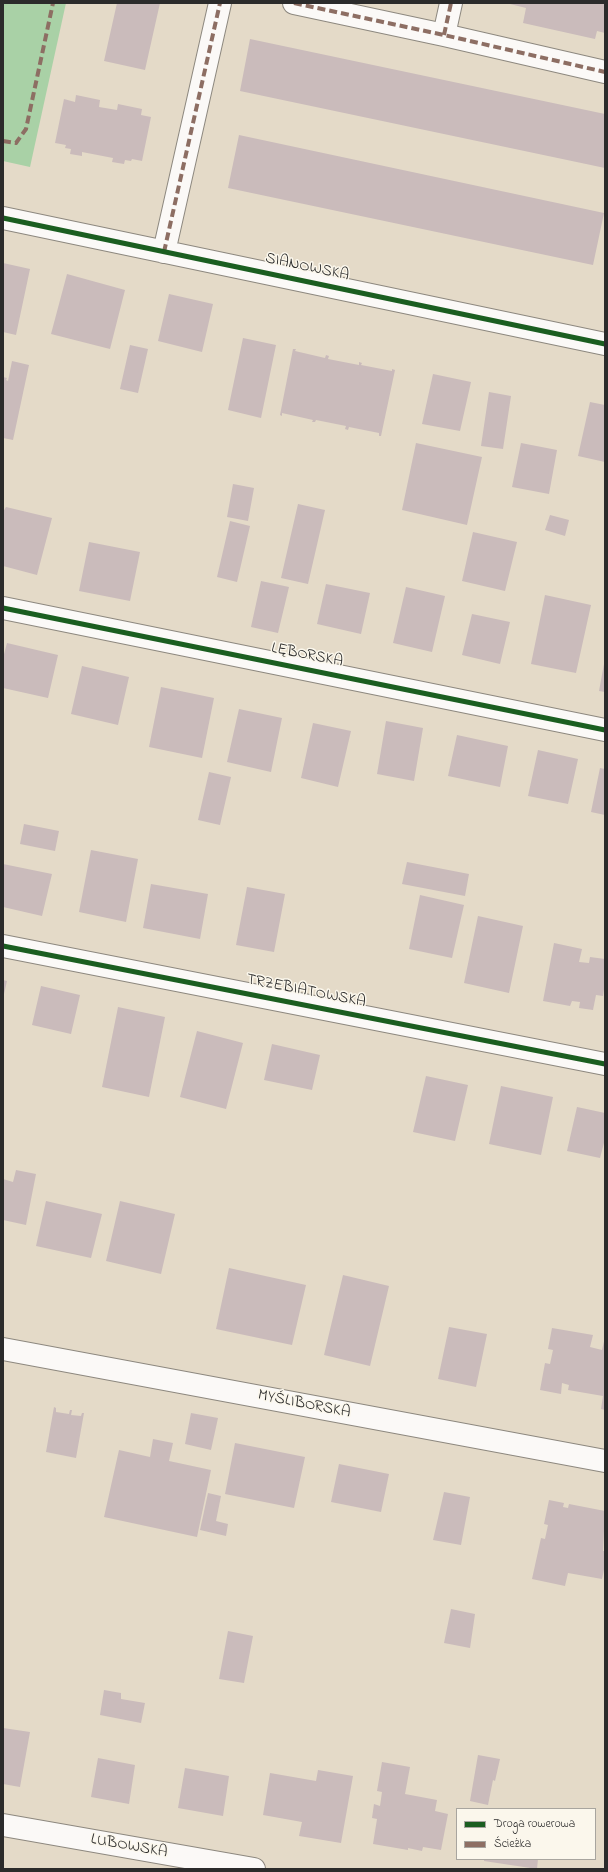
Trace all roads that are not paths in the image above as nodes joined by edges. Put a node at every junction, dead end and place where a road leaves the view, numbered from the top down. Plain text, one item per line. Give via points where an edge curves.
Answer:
1 (220, 3) edge
2 (294, 3) edge
3 (451, 3) edge
4 (444, 35) junction
5 (605, 72) edge
6 (3, 218) edge
7 (164, 252) junction
8 (605, 344) edge
9 (3, 608) edge
10 (605, 730) edge
11 (3, 946) edge
12 (605, 1064) edge
13 (3, 1349) edge
14 (605, 1461) edge
15 (3, 1825) edge
16 (254, 1869) edge

1 - 7 street
2 - 4 street
3 - 4 street
4 - 5 street
6 - 7 street, SIANOWSKA
7 - 8 street, SIANOWSKA
9 - 10 street, LĘBORSKA
11 - 12 street, TRZEBIATOWSKA
13 - 14 street, MYŚLIBORSKA
15 - 16 street, LUBOWSKA

